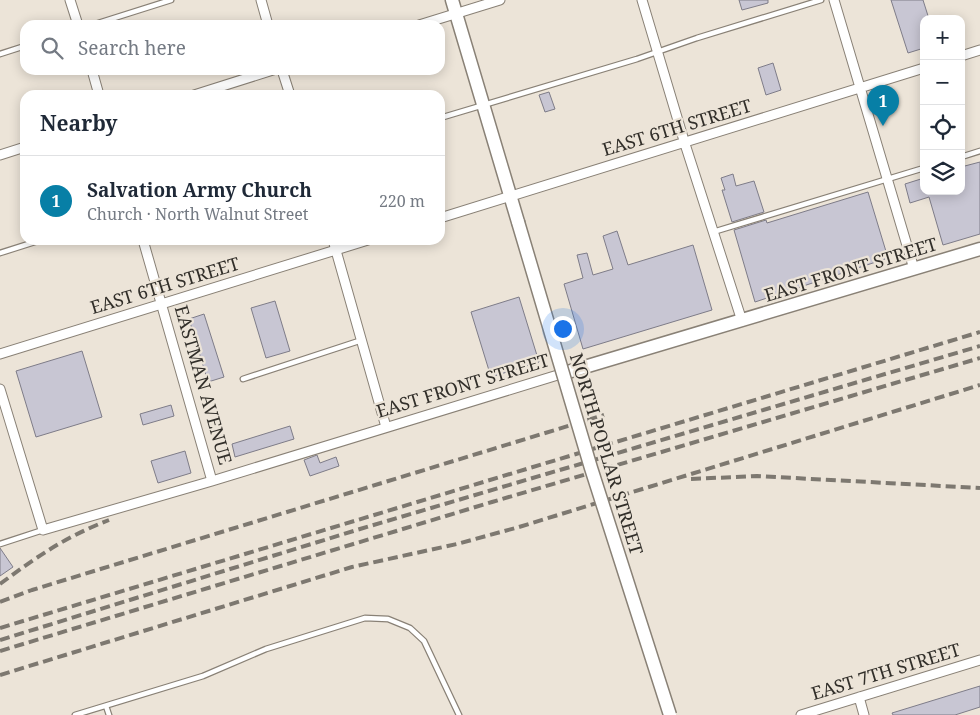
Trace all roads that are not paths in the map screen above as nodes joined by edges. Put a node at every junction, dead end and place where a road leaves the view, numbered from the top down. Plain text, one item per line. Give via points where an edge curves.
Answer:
1 (70, 0) edge
2 (171, 0) edge
3 (261, 0) edge
4 (452, 0) edge
5 (500, 0) edge
6 (642, 0) edge
7 (821, 0) edge
8 (834, 0) edge
9 (456, 13) junction
10 (76, 20) edge
11 (108, 20) edge
12 (267, 20) edge
13 (434, 20) edge
14 (20, 48) edge
15 (980, 50) edge
16 (658, 52) junction
17 (0, 54) edge
18 (965, 55) edge
19 (920, 69) edge
20 (93, 75) edge
21 (257, 75) edge
22 (284, 75) edge
23 (860, 88) junction
24 (98, 90) edge
25 (210, 90) edge
26 (288, 90) edge
27 (484, 105) junction
28 (445, 117) edge
29 (685, 144) junction
30 (20, 149) edge
31 (980, 151) edge
32 (0, 155) edge
33 (965, 156) edge
34 (920, 169) edge
35 (887, 178) junction
36 (511, 197) junction
37 (445, 217) edge
38 (713, 232) junction
39 (26, 245) edge
40 (145, 245) edge
41 (334, 245) edge
42 (352, 245) edge
43 (980, 249) edge
44 (336, 250) junction
45 (0, 253) edge
46 (914, 269) junction
47 (163, 303) junction
48 (742, 321) junction
49 (362, 340) junction
50 (0, 354) edge
51 (561, 374) joint
52 (243, 379) dead end
53 (0, 389) edge
54 (386, 427) junction
55 (212, 482) junction
56 (42, 530) junction
57 (0, 544) edge
58 (980, 660) edge
59 (859, 698) junction
60 (106, 706) junction
61 (75, 715) edge
62 (109, 715) edge
63 (459, 715) edge
64 (670, 715) edge
65 (801, 715) edge
66 (864, 715) edge

1 - 10 street
2 - 11 lane
3 - 12 street
4 - 9 main road, NORTH POPLAR STREET
5 - 9 street
6 - 16 street
7 - 16 lane
8 - 23 street
9 - 13 street
9 - 27 main road, NORTH POPLAR STREET
14 - 17 lane
15 - 18 street
16 - 27 lane
16 - 29 street
19 - 23 street, EAST 6TH STREET
20 - 24 street
21 - 25 street
22 - 26 street
23 - 29 street, EAST 6TH STREET
23 - 35 street
27 - 28 lane
27 - 36 main road, NORTH POPLAR STREET
29 - 36 street, EAST 6TH STREET
29 - 38 street
30 - 32 street
31 - 33 lane
34 - 35 lane
35 - 38 lane
35 - 46 street
36 - 37 street, EAST 6TH STREET
36 - 64 main road, NORTH POPLAR STREET, bridge via 591,468
38 - 48 street
39 - 45 lane
40 - 47 street, EASTMAN AVENUE
41 - 44 street
42 - 44 street, EAST 6TH STREET
43 - 46 main road, EAST FRONT STREET
44 - 47 street, EAST 6TH STREET
44 - 49 street
46 - 48 main road, EAST FRONT STREET
47 - 50 street, EAST 6TH STREET
47 - 55 street, EASTMAN AVENUE
48 - 51 main road, EAST FRONT STREET
49 - 52 lane
49 - 54 street
51 - 54 street, EAST FRONT STREET
53 - 56 street
54 - 55 street, EAST FRONT STREET
55 - 56 street, EAST FRONT STREET
56 - 57 lane
58 - 59 street, EAST 7TH STREET
59 - 65 street, EAST 7TH STREET
59 - 66 street
60 - 61 lane
60 - 62 lane
60 - 63 lane via 203,676 266,649 366,618 388,619 410,628 424,641

